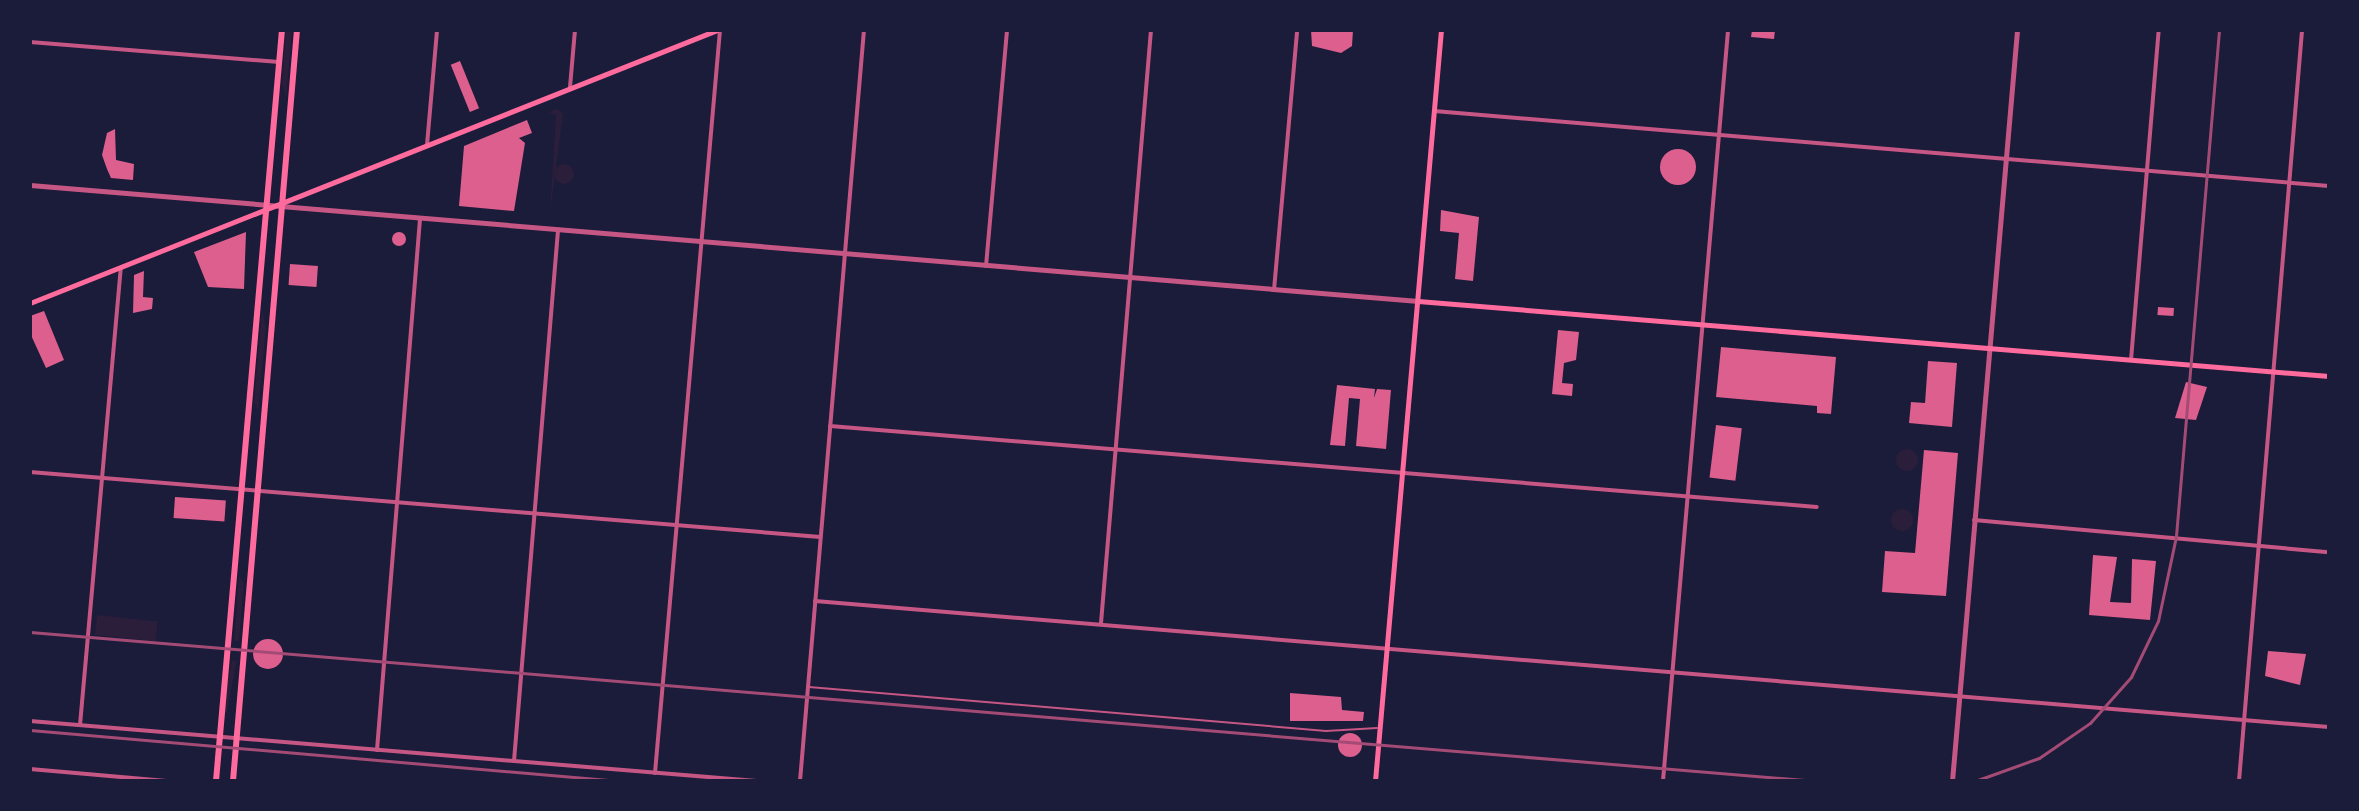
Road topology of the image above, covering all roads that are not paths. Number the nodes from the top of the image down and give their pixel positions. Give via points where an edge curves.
1 (282, 30) edge
2 (297, 30) edge
3 (437, 30) edge
4 (575, 30) edge
5 (719, 30) edge
6 (864, 30) edge
7 (1007, 30) edge
8 (1151, 30) edge
9 (1297, 30) edge
10 (1441, 30) edge
11 (1728, 30) edge
12 (2017, 30) edge
13 (2159, 30) edge
14 (2302, 30) edge
15 (30, 42) edge
16 (279, 62) junction
17 (570, 88) junction
18 (1434, 111) junction
19 (1718, 135) junction
20 (427, 145) junction
21 (2006, 159) junction
22 (2147, 171) junction
23 (2290, 183) junction
24 (30, 185) edge
25 (2329, 186) edge
26 (282, 205) junction
27 (267, 207) junction
28 (420, 219) junction
29 (558, 230) junction
30 (702, 242) junction
31 (844, 254) junction
32 (986, 266) junction
33 (121, 268) junction
34 (1132, 278) junction
35 (1274, 290) junction
36 (1418, 301) junction
37 (30, 303) edge
38 (1703, 325) junction
39 (1989, 348) junction
40 (2131, 360) junction
41 (2274, 372) junction
42 (2329, 376) edge
43 (830, 426) junction
44 (1116, 449) junction
45 (30, 472) edge
46 (1402, 472) junction
47 (102, 478) junction
48 (241, 490) junction
49 (258, 491) junction
50 (1687, 496) junction
51 (397, 502) junction
52 (1817, 507) dead end
53 (535, 514) junction
54 (1974, 520) junction
55 (677, 525) junction
56 (820, 537) junction
57 (2259, 545) junction
58 (2329, 552) edge
59 (815, 601) junction
60 (1101, 623) junction
61 (1387, 646) junction
62 (1673, 671) junction
63 (808, 687) junction
64 (1959, 697) junction
65 (2244, 720) junction
66 (30, 721) edge
67 (80, 725) junction
68 (2329, 727) edge
69 (1380, 729) junction
70 (220, 736) junction
71 (237, 738) junction
72 (377, 750) junction
73 (514, 761) junction
74 (30, 769) edge
75 (655, 773) junction
76 (166, 781) edge
77 (216, 781) edge
78 (233, 781) edge
79 (757, 781) edge
80 (800, 781) edge
81 (1375, 781) edge
82 (1663, 781) edge
83 (1952, 781) edge
84 (2239, 781) edge

1 - 16 main road
2 - 26 main road
3 - 20 street
4 - 17 street
5 - 17 main road
5 - 30 street
6 - 31 street
7 - 32 street
8 - 34 street
9 - 35 street
10 - 18 main road
11 - 19 street
12 - 21 street
13 - 22 street
14 - 23 street
15 - 16 street
16 - 27 main road
17 - 20 main road
18 - 19 street
18 - 36 main road
19 - 21 street
19 - 38 street
20 - 26 main road
21 - 22 street
21 - 39 street
22 - 23 street
22 - 40 street
23 - 25 street
23 - 41 street
24 - 27 street
26 - 27 main road
26 - 28 street
26 - 49 main road
27 - 33 main road
27 - 48 main road
28 - 29 street
28 - 51 street
29 - 30 street
29 - 53 street
30 - 31 street
30 - 55 street
31 - 32 street
31 - 43 street
32 - 34 street
33 - 37 main road
33 - 47 street
34 - 35 street
34 - 44 street
35 - 36 street
36 - 38 main road
36 - 46 main road
38 - 39 main road
38 - 50 street
39 - 40 main road
39 - 54 street
40 - 41 main road
41 - 42 main road
41 - 57 street
43 - 44 street
43 - 56 street
44 - 46 street
44 - 60 street
45 - 47 street
46 - 50 street
46 - 61 main road
47 - 48 street
47 - 67 street
48 - 49 street
48 - 70 main road
49 - 51 street
49 - 71 main road
50 - 52 street
50 - 62 street
51 - 53 street
51 - 72 street
53 - 55 street
53 - 73 street
54 - 57 street
54 - 64 street
55 - 56 street
55 - 75 street
56 - 59 street
57 - 58 street
57 - 65 street
59 - 60 street
59 - 63 street
60 - 61 street
61 - 62 street
61 - 69 main road
62 - 64 street
62 - 82 street
63 - 69 lane via 1326,731
63 - 80 street
64 - 65 street
64 - 83 street
65 - 68 street
65 - 84 street
66 - 67 street
67 - 70 street
69 - 81 main road
70 - 71 street
70 - 77 main road
71 - 72 street
71 - 78 main road
72 - 73 street
73 - 75 street
74 - 76 street
75 - 79 street

